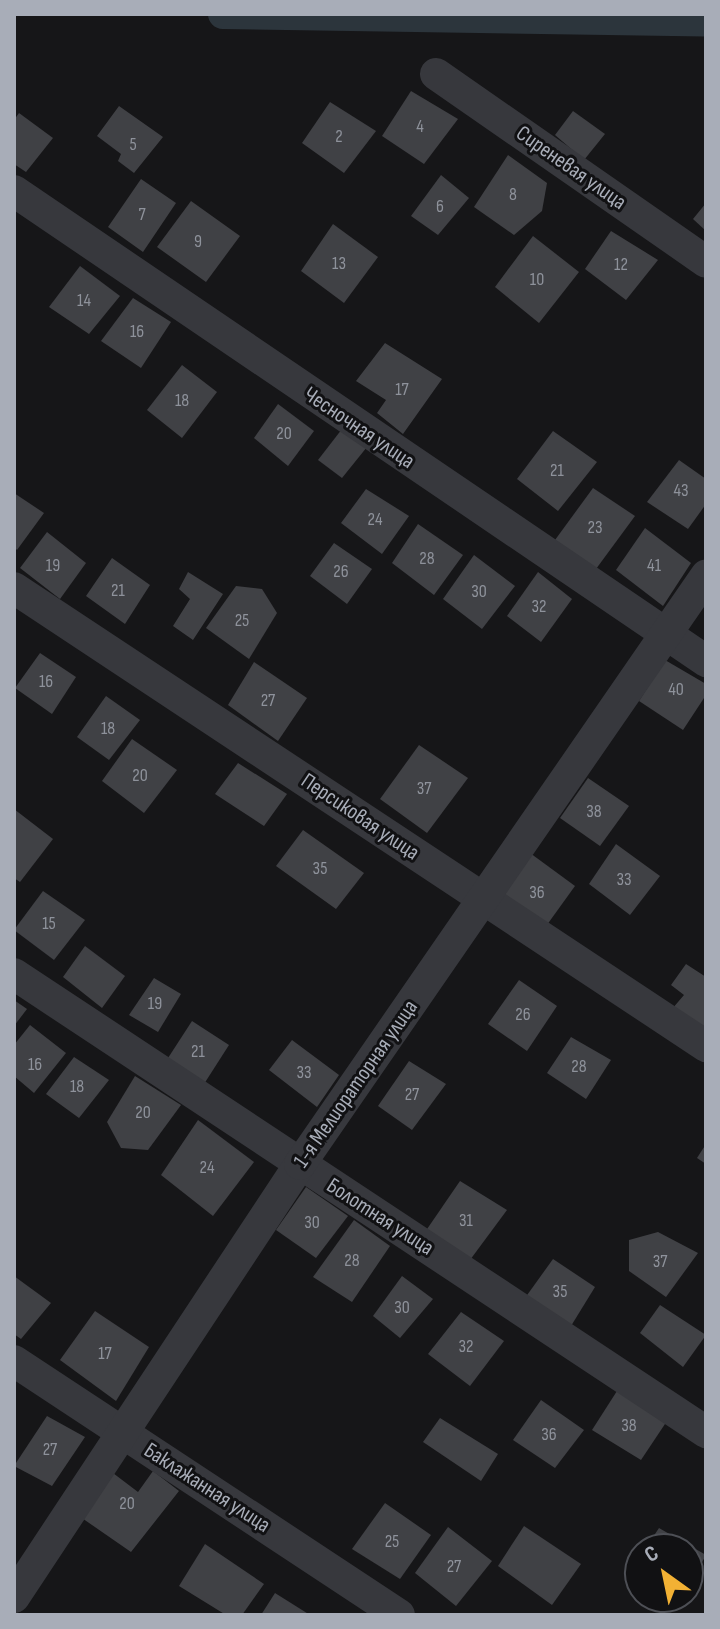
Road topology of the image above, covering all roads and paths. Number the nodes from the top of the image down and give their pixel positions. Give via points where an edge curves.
1 (436, 74) dead end
2 (14, 191) edge
3 (706, 262) edge
4 (706, 576) edge
5 (14, 588) edge
6 (666, 638) junction
7 (706, 661) edge
8 (485, 901) junction
9 (14, 974) edge
10 (706, 1046) edge
11 (300, 1164) junction
12 (14, 1361) edge
13 (121, 1431) junction
14 (706, 1432) edge
15 (14, 1597) edge
16 (399, 1615) edge

1 - 3 street, Сиреневая улица
2 - 6 street, Чесночная улица
4 - 6 street, 1-я Мелиораторная улица
5 - 8 street, Персиковая улица
6 - 7 street, Чесночная улица
6 - 8 street, 1-я Мелиораторная улица
8 - 10 street, Персиковая улица
8 - 11 street, 1-я Мелиораторная улица
9 - 11 street, Болотная улица
11 - 13 street, 1-я Мелиораторная улица
11 - 14 street, Болотная улица
12 - 13 street, Баклажанная улица
13 - 15 street, 1-я Мелиораторная улица
13 - 16 street, Баклажанная улица

